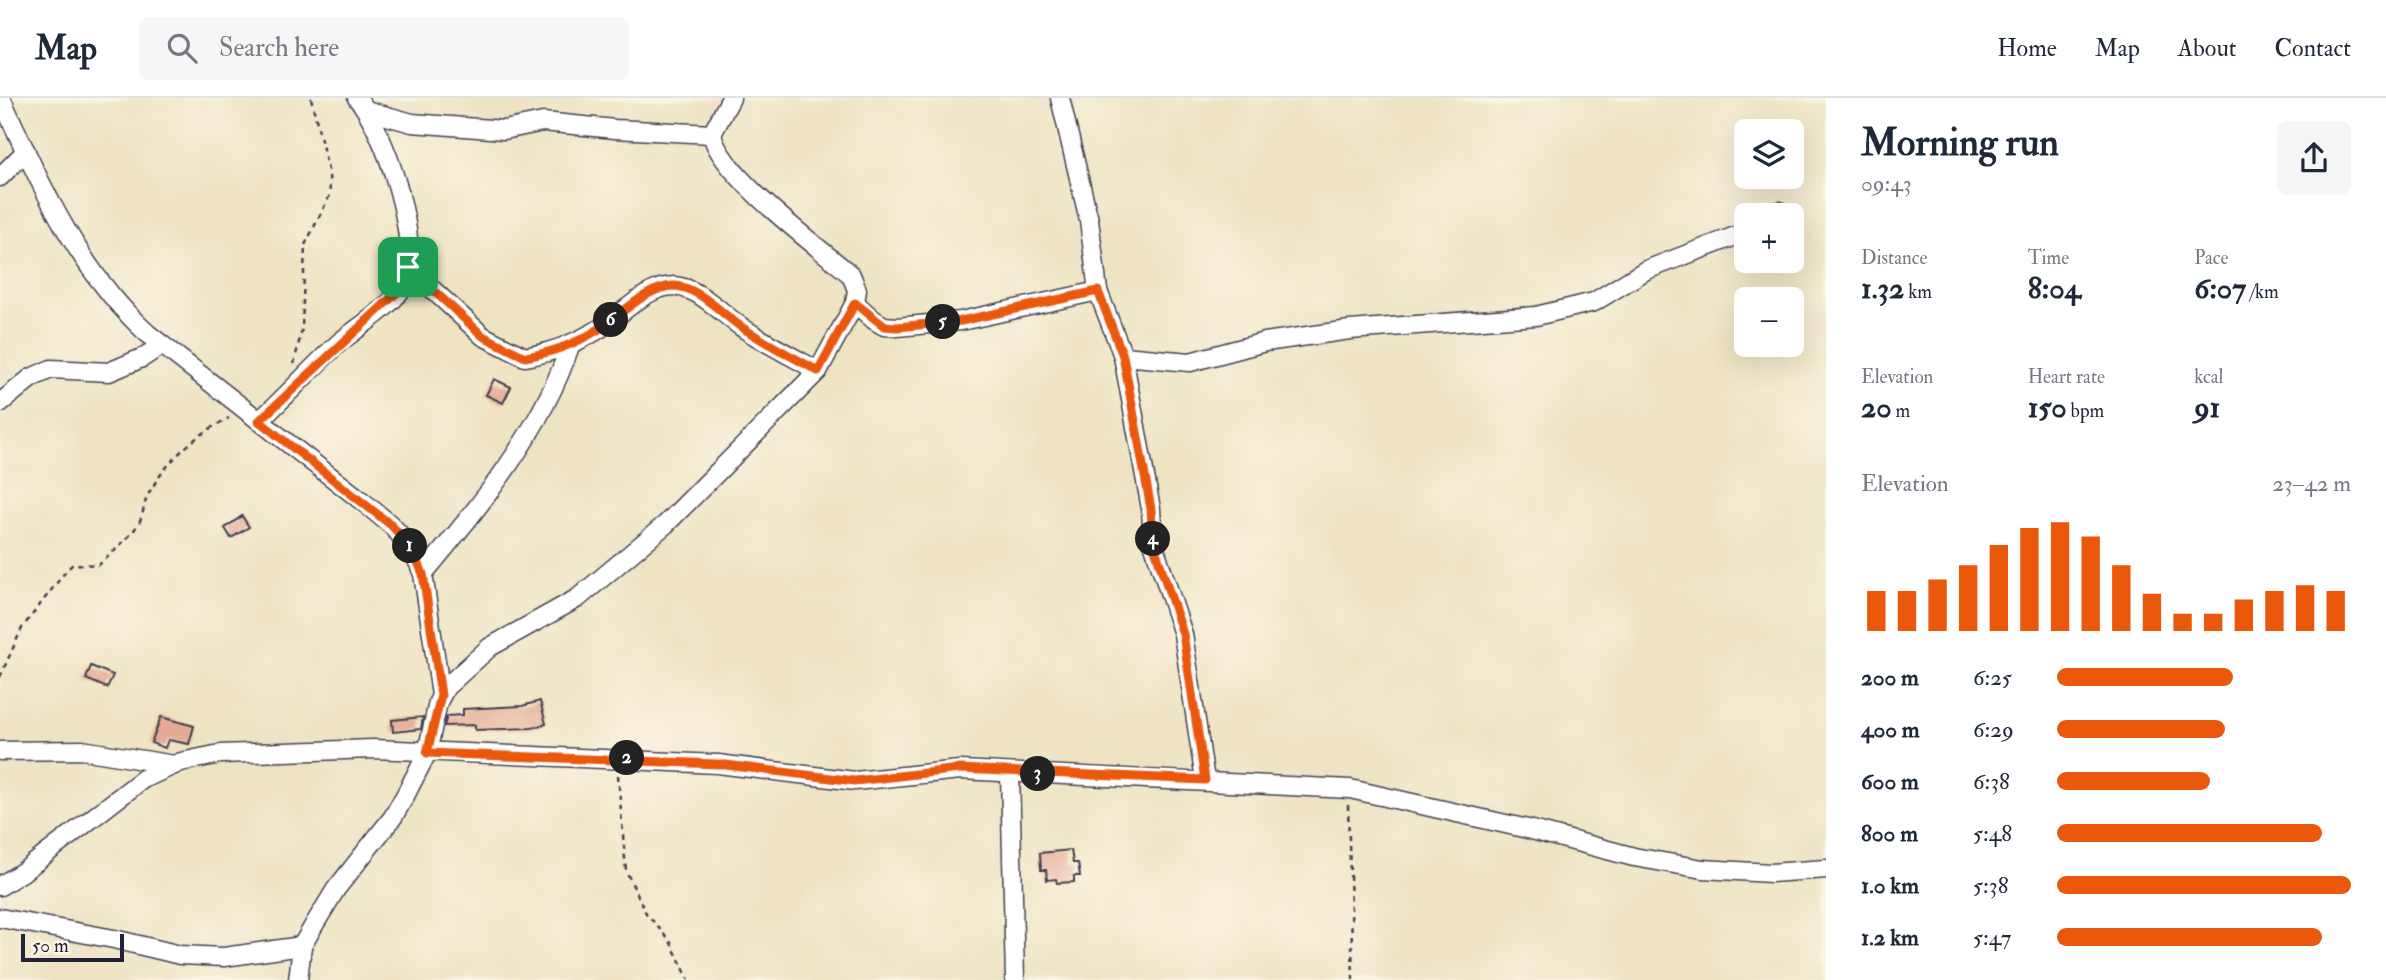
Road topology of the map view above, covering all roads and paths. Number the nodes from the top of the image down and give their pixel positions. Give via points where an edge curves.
1 (1, 98) edge
2 (311, 98) edge
3 (731, 98) edge
4 (1060, 98) edge
5 (363, 104) edge
6 (712, 134) junction
7 (26, 151) junction
8 (0, 177) edge
9 (1734, 237) edge
10 (408, 267) junction
11 (1098, 291) junction
12 (855, 303) junction
13 (162, 345) junction
14 (570, 346) junction
15 (1123, 356) junction
16 (818, 371) junction
17 (292, 392) junction
18 (0, 403) edge
19 (243, 408) junction
20 (259, 421) junction
21 (423, 574) junction
22 (0, 677) edge
23 (441, 695) junction
24 (0, 751) edge
25 (427, 753) junction
26 (617, 758) junction
27 (174, 765) junction
28 (1010, 773) junction
29 (1205, 780) junction
30 (1350, 789) junction
31 (1826, 869) edge
32 (0, 886) edge
33 (0, 918) edge
34 (302, 946) junction
35 (298, 980) edge
36 (689, 980) edge
37 (1015, 980) edge
38 (1353, 980) edge

1 - 7 street
2 - 17 path via 330,195 305,245 302,329
3 - 6 street
4 - 11 street via 1089,220
5 - 6 street via 412,123 504,130 543,122
5 - 10 street via 401,196 411,253
6 - 12 street via 716,149 749,187 851,275 857,290
7 - 8 street
7 - 13 street via 88,266 117,305
9 - 15 street via 1646,270 1594,302 1536,316 1350,330 1238,348 1190,362
10 - 14 street via 483,336 512,352 525,357
10 - 17 street via 404,286
11 - 12 street via 961,321 897,327 884,326
11 - 15 street
12 - 16 street
13 - 18 street via 109,372 51,369
13 - 19 street
14 - 16 street via 659,289 676,286
14 - 21 street via 546,406 477,511
15 - 29 street via 1153,543 1183,634
16 - 23 street via 666,524 578,598 490,647
17 - 20 street
19 - 20 street
19 - 22 path via 198,436 168,465 147,498 144,515 104,561 73,564 66,571 22,628
20 - 21 street via 391,525 412,548
21 - 23 street
23 - 25 street
24 - 27 street via 82,750
25 - 26 street
25 - 27 street via 374,749 220,754
25 - 34 street via 393,817 336,889
26 - 28 street via 718,764 855,781 960,769
26 - 36 path via 626,870 646,913 670,941
27 - 32 street via 143,779
28 - 29 street
28 - 37 street
29 - 30 street
30 - 31 street via 1691,867 1771,873
30 - 38 path via 1347,831
33 - 34 street via 180,955 224,957
34 - 35 street

